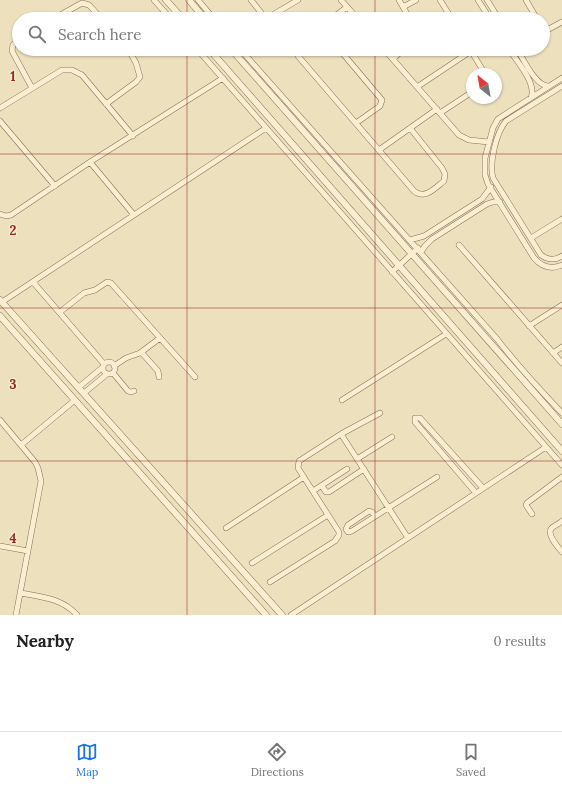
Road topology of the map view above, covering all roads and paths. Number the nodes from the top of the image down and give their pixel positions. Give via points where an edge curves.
1 (154, 0) edge
2 (166, 0) edge
3 (189, 0) edge
4 (198, 0) edge
5 (251, 0) edge
6 (298, 0) edge
7 (341, 0) edge
8 (399, 0) edge
9 (416, 0) edge
10 (440, 0) edge
11 (478, 0) edge
12 (487, 0) edge
13 (526, 0) edge
14 (348, 8) junction
15 (403, 8) junction
16 (66, 12) edge
17 (96, 12) edge
18 (165, 12) edge
19 (177, 12) edge
20 (199, 12) edge
21 (208, 12) edge
22 (261, 12) edge
23 (278, 12) edge
24 (342, 12) edge
25 (352, 12) edge
26 (406, 12) edge
27 (448, 12) edge
28 (486, 12) edge
29 (495, 12) edge
30 (533, 12) edge
31 (562, 22) edge
32 (550, 28) edge
33 (15, 56) edge
34 (132, 56) edge
35 (203, 56) edge
36 (215, 56) edge
37 (237, 56) edge
38 (246, 56) edge
39 (298, 56) edge
40 (345, 56) edge
41 (390, 56) edge
42 (396, 56) edge
43 (462, 56) edge
44 (474, 56) edge
45 (514, 56) edge
46 (522, 56) edge
47 (393, 59) junction
48 (482, 68) edge
49 (223, 78) junction
50 (562, 78) edge
51 (549, 86) junction
52 (562, 86) edge
53 (417, 87) junction
54 (32, 88) junction
55 (466, 95) edge
56 (531, 98) junction
57 (106, 104) junction
58 (0, 108) edge
59 (438, 111) junction
60 (0, 122) edge
61 (356, 123) junction
62 (266, 128) junction
63 (410, 128) junction
64 (133, 136) junction
65 (489, 142) junction
66 (379, 150) junction
67 (90, 162) junction
68 (56, 186) junction
69 (497, 186) junction
70 (490, 188) junction
71 (504, 198) junction
72 (499, 202) junction
73 (0, 214) edge
74 (134, 215) junction
75 (562, 219) edge
76 (531, 238) junction
77 (410, 240) junction
78 (404, 245) junction
79 (459, 245) dead end
80 (419, 250) junction
81 (412, 253) junction
82 (562, 256) edge
83 (562, 265) edge
84 (399, 266) junction
85 (392, 272) junction
86 (33, 282) junction
87 (1, 301) edge
88 (562, 305) edge
89 (60, 312) junction
90 (0, 316) edge
91 (529, 326) junction
92 (446, 334) junction
93 (160, 338) junction
94 (562, 347) edge
95 (141, 352) junction
96 (554, 353) junction
97 (562, 363) edge
98 (103, 365) junction
99 (114, 366) junction
100 (110, 373) junction
101 (159, 377) dead end
102 (195, 377) dead end
103 (79, 387) junction
104 (134, 391) dead end
105 (84, 393) junction
106 (75, 400) junction
107 (342, 400) dead end
108 (380, 413) dead end
109 (562, 413) edge
110 (0, 420) edge
111 (562, 424) edge
112 (341, 434) junction
113 (392, 437) dead end
114 (21, 445) junction
115 (546, 447) junction
116 (562, 451) edge
117 (456, 458) junction
118 (357, 459) junction
119 (450, 463) junction
120 (562, 465) edge
121 (364, 469) junction
122 (304, 477) junction
123 (437, 477) dead end
124 (562, 477) edge
125 (350, 478) junction
126 (322, 486) junction
127 (484, 488) junction
128 (313, 491) junction
129 (476, 493) junction
130 (388, 507) junction
131 (532, 514) dead end
132 (328, 515) junction
133 (375, 516) junction
134 (562, 521) edge
135 (226, 528) dead end
136 (408, 538) junction
137 (0, 546) edge
138 (28, 551) junction
139 (224, 551) junction
140 (562, 552) edge
141 (216, 558) junction
142 (231, 559) junction
143 (252, 563) dead end
144 (222, 566) junction
145 (270, 582) dead end
146 (21, 593) junction
147 (16, 615) edge
148 (77, 615) edge
149 (266, 615) edge
150 (282, 615) edge
151 (291, 615) edge

1 - 18 street
2 - 19 street
3 - 20 street
4 - 21 street
5 - 22 street
6 - 23 street
7 - 14 street
8 - 15 street
9 - 15 street
10 - 27 street
11 - 28 street
12 - 29 street
13 - 30 street
14 - 24 street
14 - 25 street
15 - 26 street
16 - 17 street via 82,3 89,5
31 - 32 street
33 - 54 street
34 - 57 street via 140,77
35 - 49 street
36 - 84 street
37 - 78 street
38 - 77 street
39 - 61 street
40 - 61 street via 382,100 380,106
41 - 47 street
42 - 47 street
43 - 53 street
44 - 48 street
45 - 56 street via 531,83
46 - 51 street via 539,83
47 - 53 street
49 - 62 street
49 - 64 street
50 - 51 street
51 - 56 street
52 - 69 street via 503,125 491,166
53 - 59 street
54 - 57 street via 62,70 72,70 82,75
54 - 58 street
55 - 59 street
56 - 65 street via 498,119
57 - 64 street
59 - 63 street
59 - 65 street via 462,138
60 - 68 street
61 - 66 street
62 - 74 street
62 - 85 street
63 - 66 street
63 - 66 street via 445,174 444,181 427,194 414,191
64 - 67 street
65 - 70 street via 484,168
67 - 68 street
67 - 74 street
68 - 73 street via 11,215
69 - 70 street
69 - 71 street
70 - 72 street
70 - 77 street via 482,199 424,236
71 - 72 street
71 - 76 street
72 - 80 street via 487,204
72 - 83 street via 538,263 549,267
74 - 86 street
75 - 76 street
76 - 82 street via 545,258 555,259
77 - 78 street
77 - 80 street
78 - 81 street
79 - 91 street
80 - 81 street
80 - 109 street
81 - 84 street
81 - 111 street
84 - 85 street
84 - 116 street
85 - 92 street
86 - 87 street
86 - 89 street
87 - 103 street
88 - 91 street
89 - 93 street via 84,293 110,282
89 - 98 street
90 - 106 street
91 - 96 street
92 - 107 street
92 - 115 street
93 - 95 street
93 - 102 street
94 - 96 street
95 - 99 street
95 - 101 street via 158,371
96 - 97 street
98 - 99 street via 110,362
98 - 100 street via 103,371
98 - 103 street
99 - 100 street via 115,369
100 - 104 street via 128,390
100 - 105 street
103 - 105 street
105 - 139 street
106 - 114 street
106 - 141 street
108 - 112 street
110 - 114 street
112 - 118 street
112 - 122 street via 299,461 298,468
113 - 118 street
114 - 138 street via 38,468 40,481
115 - 120 street
115 - 127 street
117 - 119 street
117 - 119 street via 420,418 415,418 415,422
117 - 127 street
118 - 121 street
119 - 129 street
121 - 125 street
121 - 130 street
122 - 128 street
122 - 135 street
123 - 130 street
124 - 131 street via 527,503
125 - 126 street via 329,492
125 - 126 street via 346,470
126 - 128 street
127 - 129 street
128 - 132 street
129 - 136 street
130 - 133 street
130 - 136 street
132 - 143 street
132 - 145 street via 339,532 337,538
133 - 133 street via 352,532 346,529 369,511
134 - 140 street via 550,532
136 - 151 street
137 - 138 street
138 - 146 street
139 - 141 street
139 - 142 street
141 - 144 street
142 - 144 street via 226,560
142 - 150 street
144 - 149 street
146 - 147 street
146 - 148 street via 61,602

